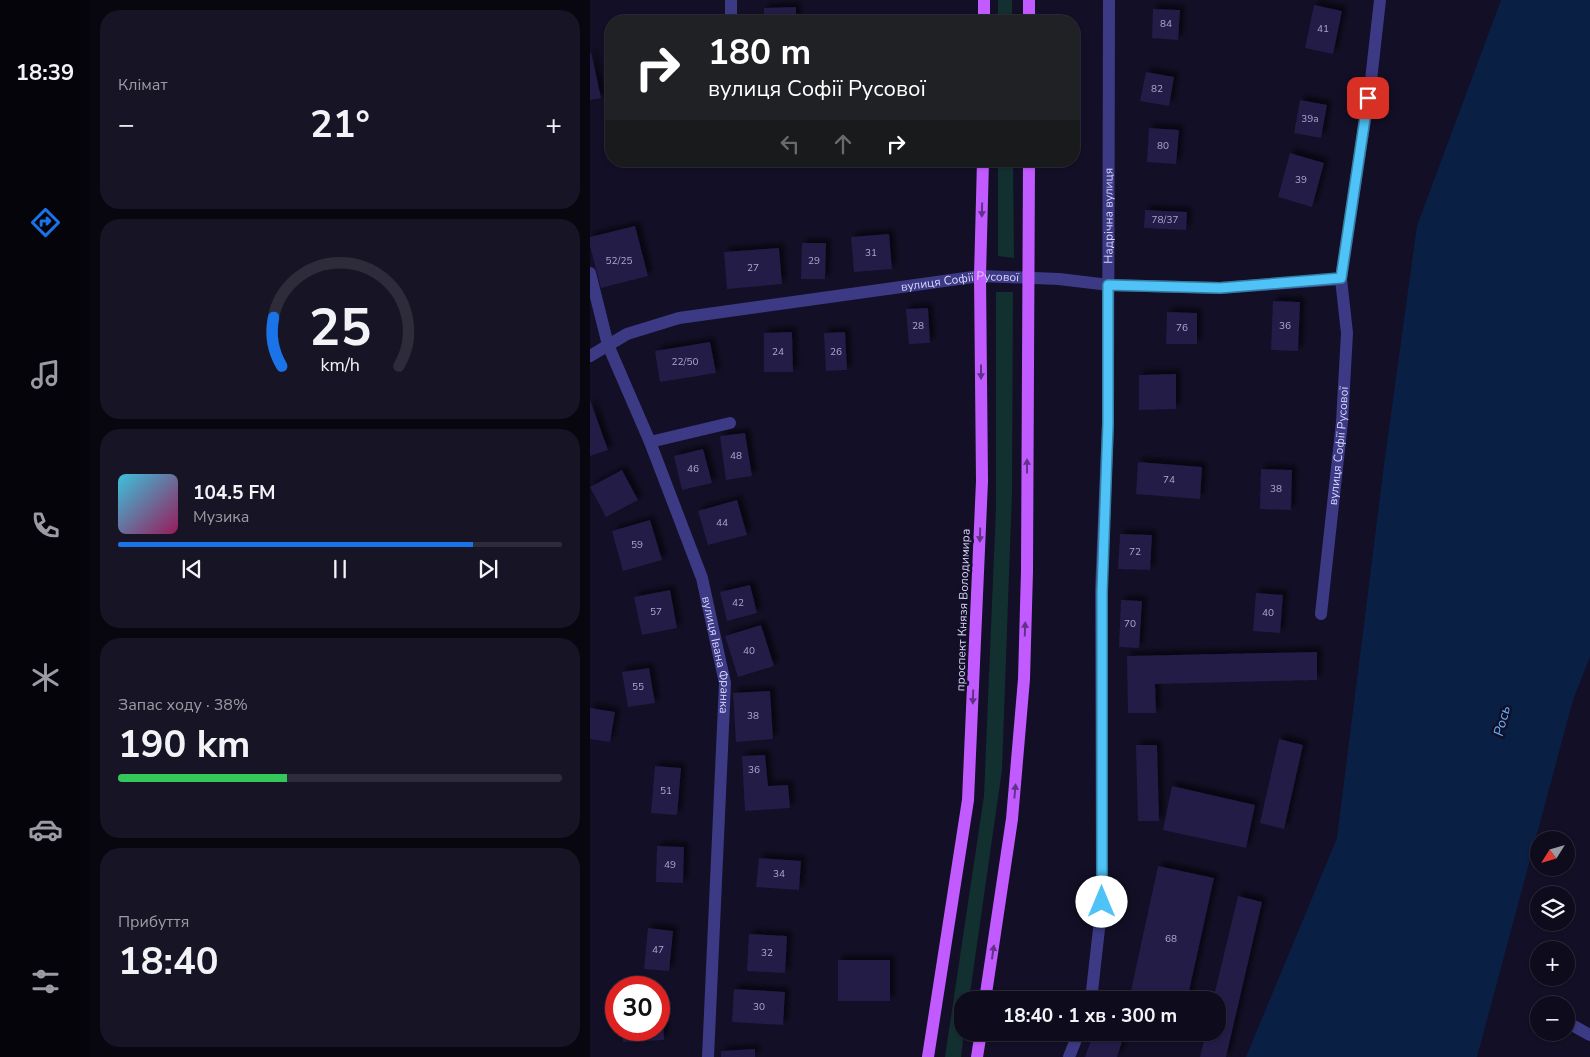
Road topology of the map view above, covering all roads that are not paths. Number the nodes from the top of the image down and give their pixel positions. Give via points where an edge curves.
1 (731, 0) edge
2 (984, 0) edge
3 (1029, 0) edge
4 (1109, 0) edge
5 (1380, 0) edge
6 (731, 15) edge
7 (984, 15) edge
8 (1030, 15) edge
9 (983, 167) edge
10 (1029, 167) edge
11 (590, 272) edge
12 (980, 276) junction
13 (1027, 277) junction
14 (1341, 278) junction
15 (1108, 285) junction
16 (608, 345) junction
17 (590, 356) edge
18 (730, 423) dead end
19 (650, 442) junction
20 (1321, 614) dead end
21 (986, 991) edge
22 (1092, 991) edge
23 (1575, 1027) edge
24 (1590, 1035) edge
25 (980, 1041) edge
26 (1075, 1041) edge
27 (708, 1057) edge
28 (928, 1057) edge
29 (977, 1057) edge
30 (1069, 1057) edge

1 - 6 street
2 - 7 main road
3 - 8 main road
4 - 15 street, Надрічна вулиця
5 - 14 street, вулиця Софії Русової
9 -> 12 main road, проспект Князя Володимира
10 - 13 main road
11 - 16 street, вулиця Івана Франка
12 - 13 street, вулиця Софії Русової
12 - 16 street, вулиця Софії Русової via 679,318 628,334
12 -> 28 main road, проспект Князя Володимира via 982,481 968,800
13 - 15 street, вулиця Софії Русової
21 -> 13 main road via 1012,819 1024,679
14 - 15 street, вулиця Софії Русової via 1220,288
14 - 20 street, вулиця Софії Русової via 1346,332 1342,422
15 - 22 street, Надрічна вулиця via 1108,424 1102,592 1102,902
16 - 17 street, вулиця Софії Русової
16 - 19 street, вулиця Івана Франка
18 - 19 street
19 - 27 street, вулиця Івана Франка via 702,578 725,683
23 - 24 street
25 - 29 main road
26 - 30 street

